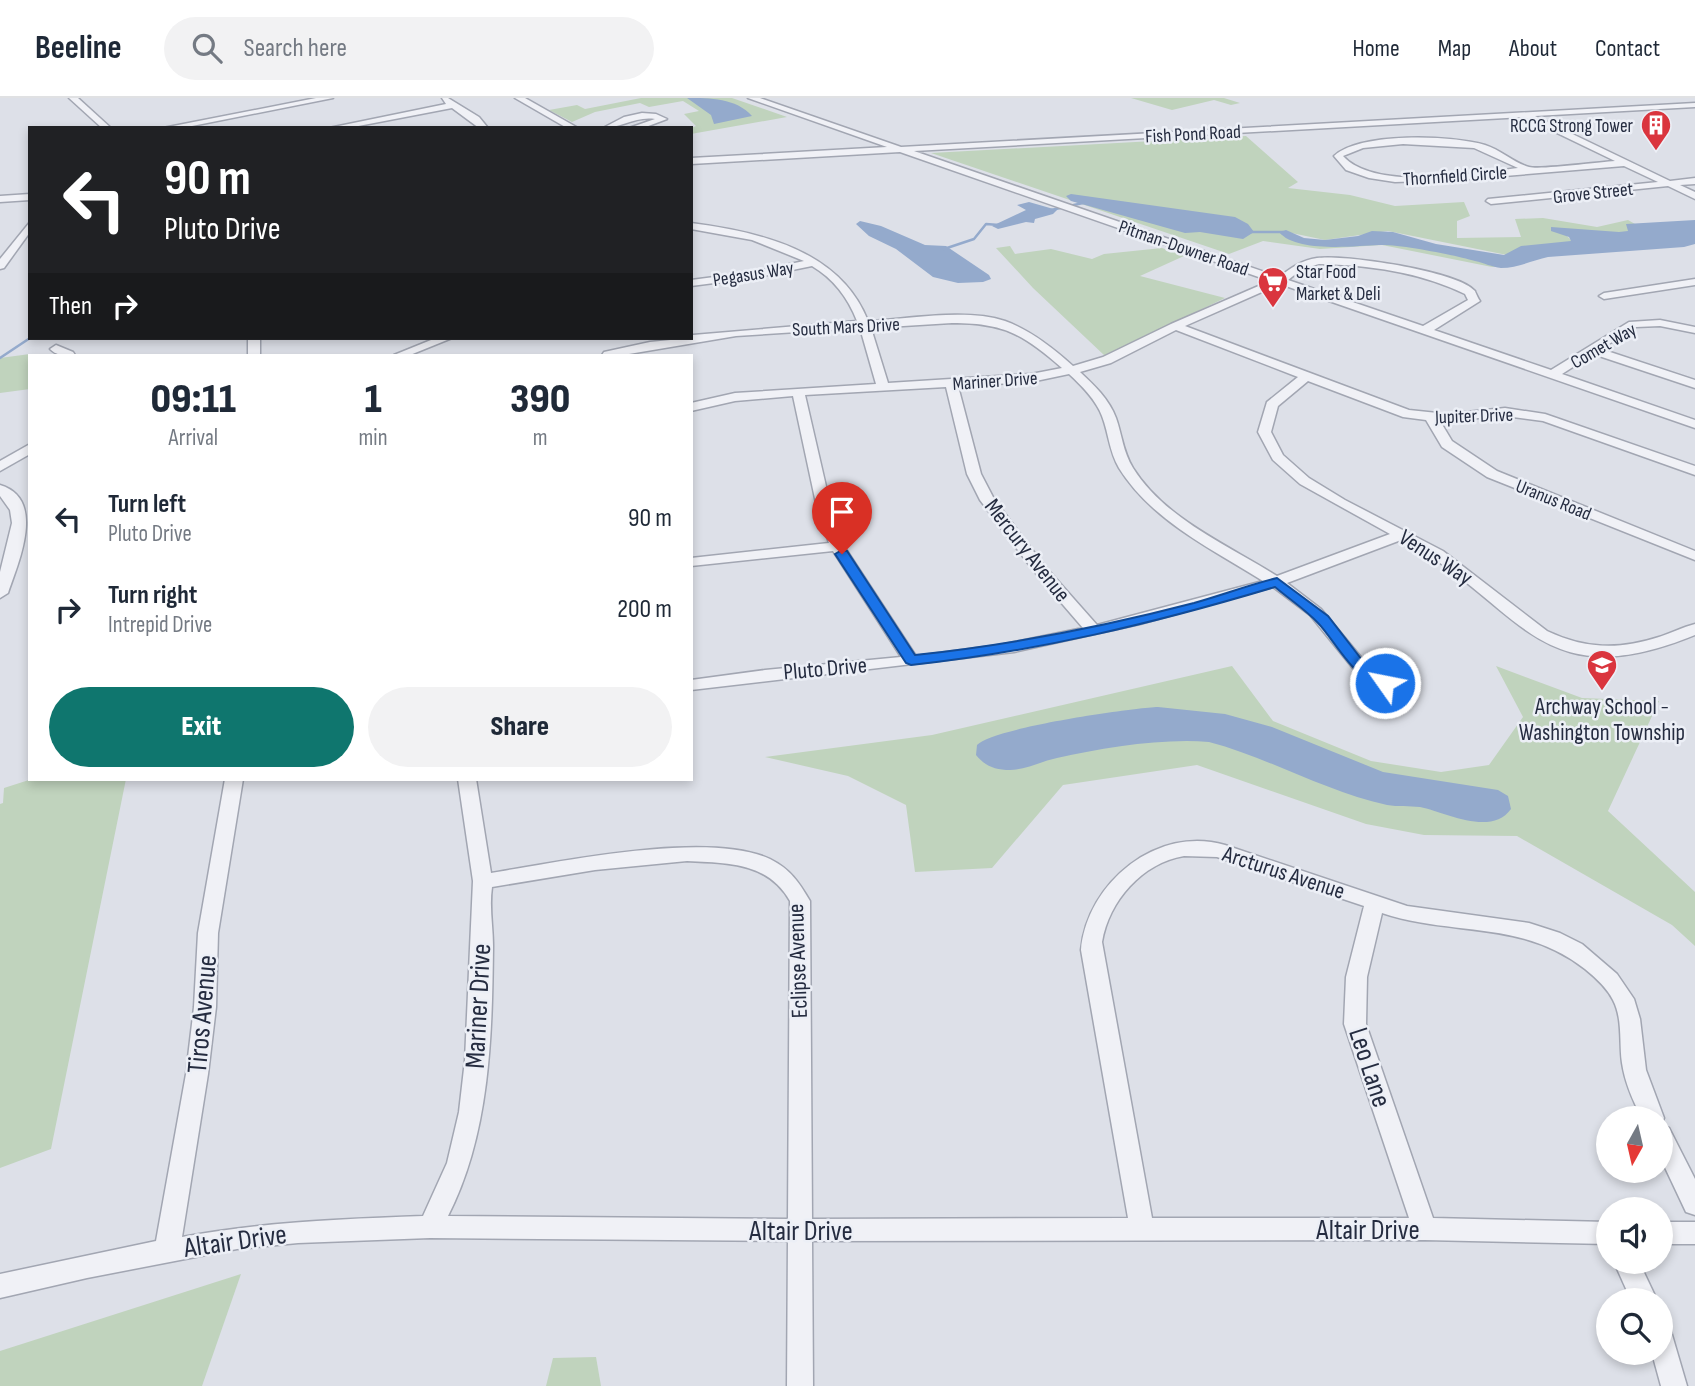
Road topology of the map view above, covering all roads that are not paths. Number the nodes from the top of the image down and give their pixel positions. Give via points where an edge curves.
1 (73, 98) edge
2 (329, 98) edge
3 (443, 98) edge
4 (533, 98) edge
5 (752, 98) edge
6 (1646, 98) edge
7 (521, 99) edge
8 (453, 105) junction
9 (1695, 105) edge
10 (1664, 107) junction
11 (1524, 115) junction
12 (105, 126) edge
13 (178, 126) edge
14 (343, 126) edge
15 (482, 126) edge
16 (570, 126) edge
17 (612, 126) edge
18 (640, 126) edge
19 (870, 140) junction
20 (931, 147) junction
21 (896, 149) junction
22 (858, 151) junction
23 (925, 159) junction
24 (693, 161) edge
25 (1625, 163) junction
26 (1528, 170) junction
27 (1695, 181) edge
28 (1671, 185) junction
29 (1695, 196) edge
30 (28, 197) edge
31 (0, 199) edge
32 (1491, 201) dead end
33 (693, 226) edge
34 (21, 232) edge
35 (814, 262) junction
36 (0, 265) edge
37 (1281, 280) junction
38 (1695, 282) edge
39 (693, 283) edge
40 (1604, 296) dead end
41 (863, 325) junction
42 (1175, 326) junction
43 (1425, 330) junction
44 (1695, 330) edge
45 (693, 338) edge
46 (441, 340) edge
47 (679, 340) edge
48 (56, 349) dead end
49 (1591, 350) junction
50 (67, 354) edge
51 (403, 354) edge
52 (613, 354) edge
53 (1072, 370) junction
54 (1553, 374) junction
55 (1305, 377) junction
56 (951, 383) junction
57 (1695, 384) edge
58 (883, 387) junction
59 (798, 392) junction
60 (693, 407) edge
61 (1432, 418) junction
62 (1695, 424) edge
63 (28, 449) edge
64 (0, 467) edge
65 (1695, 471) edge
66 (0, 489) edge
67 (1403, 534) junction
68 (837, 546) junction
69 (1695, 556) edge
70 (693, 562) edge
71 (1277, 582) junction
72 (0, 593) edge
73 (1695, 629) edge
74 (1093, 630) junction
75 (911, 660) junction
76 (1385, 683) dead end
77 (693, 685) edge
78 (234, 781) edge
79 (467, 781) edge
80 (483, 881) junction
81 (1375, 902) junction
82 (1649, 1106) edge
83 (1673, 1159) edge
84 (1695, 1204) edge
85 (430, 1227) junction
86 (1425, 1229) junction
87 (802, 1230) junction
88 (1142, 1230) junction
89 (1596, 1233) edge
90 (1673, 1233) edge
91 (1695, 1233) edge
92 (167, 1250) junction
93 (0, 1286) edge
94 (1668, 1365) edge
95 (800, 1386) edge
96 (1674, 1386) edge

1 - 12 street
2 - 13 street
3 - 8 street
4 - 7 street
5 - 19 street, Pitman-Downer Road
6 - 10 street
7 - 16 street
8 - 14 street
8 - 15 street
9 - 10 street, Fish Pond Road
10 - 11 street, Fish Pond Road
11 - 20 street, Fish Pond Road
11 - 25 street
17 - 18 street via 652,114 663,119
19 - 21 street, Pitman-Downer Road
19 - 22 street via 874,147
20 - 21 street, Fish Pond Road
20 - 23 street via 921,152
21 - 22 street, Fish Pond Road
21 - 23 street, Pitman-Downer Road
22 - 24 street, Fish Pond Road
23 - 37 street, Pitman-Downer Road
25 - 26 street, Thornfield Circle
25 - 28 street
26 - 26 street, Thornfield Circle via 1399,180 1355,171 1338,156 1357,146 1447,141 1487,148
27 - 28 street, Grove Street
28 - 29 street
28 - 32 street, Grove Street
30 - 31 street
33 - 35 street via 756,239
34 - 36 street
35 - 39 street, Pegasus Way
35 - 41 street via 843,285
37 - 42 street, Mariner Drive
37 - 43 street, Pitman-Downer Road
37 - 43 street, Mariner Drive via 1304,265 1337,260 1441,278 1470,292 1471,304
38 - 40 street
41 - 45 street, South Mars Drive
41 - 53 street, South Mars Drive via 1001,323
41 - 58 street
42 - 53 street, Mariner Drive via 1107,360
42 - 55 street, Jupiter Drive
43 - 54 street, Pitman-Downer Road
44 - 49 street, Comet Way via 1660,323 1633,324
46 - 51 street
47 - 52 street, South Mars Drive
48 - 50 street
49 - 54 street, Comet Way
49 - 57 street
53 - 56 street, Mariner Drive via 1031,378
53 - 71 street, South Mars Drive via 1108,413 1119,455 1149,496 1202,539
54 - 62 street, Pitman-Downer Road
55 - 61 street, Jupiter Drive via 1407,414
55 - 67 street, Venus Way via 1283,390 1266,412 1263,423 1278,461 1316,490
56 - 58 street, Mariner Drive
56 - 74 street, Mercury Avenue via 974,474 987,500
58 - 59 street, Mariner Drive
59 - 60 street, Mariner Drive via 735,397
59 - 68 street
61 - 65 street, Jupiter Drive via 1495,412 1545,418
61 - 69 street, Uranus Road via 1447,444 1492,474
63 - 64 street
66 - 72 street via 16,501 20,515
67 - 71 street, Pluto Drive
67 - 73 street, Venus Way via 1448,561 1536,632 1566,646 1599,652 1628,650
68 - 70 street
68 - 75 street
71 - 74 street, Pluto Drive via 1199,606
71 - 76 street, South Mars Drive via 1323,619 1360,668
74 - 75 street, Pluto Drive via 987,652
75 - 77 street, Pluto Drive
78 - 92 street, Tiros Avenue via 209,923 199,1062
79 - 80 street, Mariner Drive
80 - 85 street, Mariner Drive via 479,896 483,951 471,1115 458,1166
80 - 87 street, Eclipse Avenue via 710,853 743,857 785,877 800,901
81 - 82 street, Arcturus Avenue via 1430,918 1527,928 1578,952 1618,989 1626,1005 1633,1064
81 - 86 street, Leo Lane via 1355,978 1355,1024
81 - 88 street, Arcturus Avenue via 1236,855 1199,848 1160,853 1121,883 1094,924 1091,950
83 - 84 street
85 - 87 street, Altair Drive
85 - 92 street, Altair Drive via 274,1234
86 - 88 street, Altair Drive
86 - 89 street, Altair Drive
87 - 88 street, Altair Drive
87 - 95 street, Eclipse Avenue
90 - 91 street
92 - 93 street, Altair Drive
94 - 96 street

